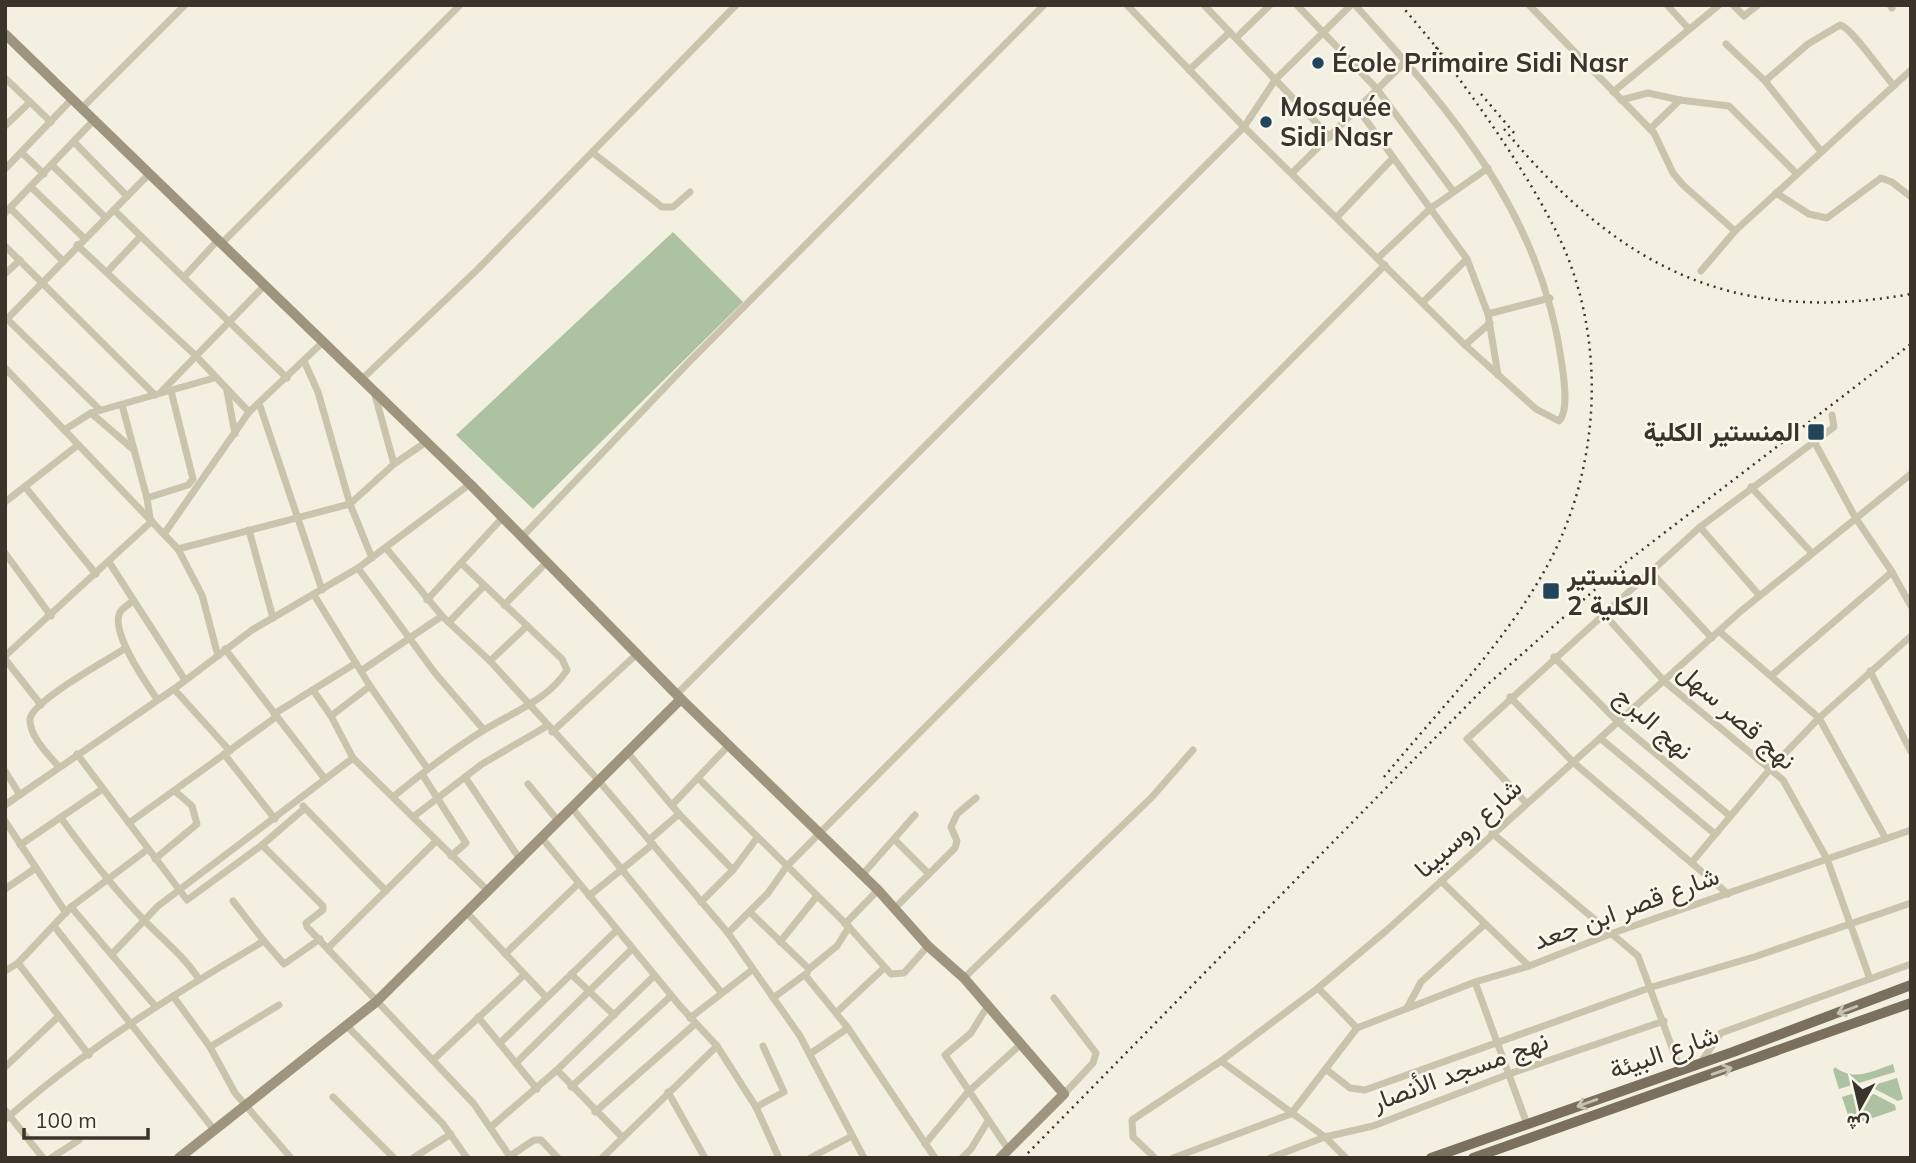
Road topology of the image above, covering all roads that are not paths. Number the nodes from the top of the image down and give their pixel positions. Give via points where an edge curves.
1 (185, 5) edge
2 (460, 5) edge
3 (736, 5) edge
4 (1044, 5) edge
5 (1204, 5) edge
6 (1270, 5) edge
7 (1297, 5) edge
8 (1353, 5) edge
9 (1667, 5) edge
10 (1719, 5) edge
11 (1733, 5) edge
12 (1758, 5) edge
13 (1131, 7) edge
14 (1534, 7) edge
15 (1689, 30) junction
16 (1230, 32) junction
17 (5, 34) edge
18 (1322, 34) junction
19 (1236, 38) junction
20 (1726, 44) dead end
21 (1406, 61) junction
22 (1189, 70) junction
23 (1911, 70) edge
24 (1275, 80) junction
25 (6, 81) edge
26 (1765, 81) junction
27 (1894, 86) junction
28 (1377, 89) junction
29 (1613, 92) junction
30 (72, 99) junction
31 (1621, 100) junction
32 (1680, 100) junction
33 (30, 102) junction
34 (82, 108) junction
35 (1357, 109) junction
36 (95, 119) junction
37 (51, 122) junction
38 (5, 126) edge
39 (1244, 127) junction
40 (1650, 129) junction
41 (1330, 137) junction
42 (74, 142) junction
43 (1820, 150) junction
44 (592, 152) junction
45 (22, 153) junction
46 (1393, 158) junction
47 (52, 165) junction
48 (1488, 168) junction
49 (5, 169) edge
50 (150, 173) junction
51 (1292, 173) junction
52 (1796, 173) junction
53 (44, 174) junction
54 (32, 187) junction
55 (1453, 191) junction
56 (690, 192) dead end
57 (1776, 193) junction
58 (127, 196) junction
59 (1911, 197) edge
60 (1431, 208) junction
61 (114, 209) junction
62 (8, 211) edge
63 (105, 217) junction
64 (1336, 217) junction
65 (1735, 230) junction
66 (142, 236) junction
67 (84, 238) junction
68 (220, 242) junction
69 (77, 245) junction
70 (5, 246) edge
71 (1467, 259) junction
72 (20, 260) junction
73 (62, 260) junction
74 (1382, 261) junction
75 (1701, 271) dead end
76 (107, 272) junction
77 (5, 274) edge
78 (184, 277) junction
79 (42, 281) junction
80 (265, 285) junction
81 (1550, 298) junction
82 (1423, 302) junction
83 (1488, 314) junction
84 (6, 320) edge
85 (230, 320) junction
86 (1490, 323) junction
87 (323, 342) junction
88 (1465, 345) junction
89 (195, 355) junction
90 (304, 361) junction
91 (5, 368) edge
92 (1498, 376) junction
93 (214, 378) junction
94 (287, 378) junction
95 (360, 381) junction
96 (226, 389) junction
97 (171, 391) junction
98 (159, 393) junction
99 (375, 395) junction
100 (259, 403) junction
101 (122, 405) junction
102 (100, 410) junction
103 (249, 412) junction
104 (91, 413) junction
105 (1832, 415) dead end
106 (64, 430) junction
107 (236, 435) junction
108 (426, 442) junction
109 (1815, 443) junction
110 (78, 445) junction
111 (134, 451) junction
112 (394, 464) junction
113 (1911, 474) edge
114 (195, 484) junction
115 (470, 484) junction
116 (1751, 487) junction
117 (26, 488) junction
118 (147, 498) junction
119 (5, 502) edge
120 (350, 504) junction
121 (296, 517) junction
122 (503, 517) junction
123 (1855, 517) junction
124 (151, 519) junction
125 (1700, 527) junction
126 (249, 530) junction
127 (164, 534) junction
128 (522, 537) junction
129 (386, 548) junction
130 (178, 549) junction
131 (1811, 552) junction
132 (5, 553) edge
133 (372, 558) junction
134 (109, 562) junction
135 (461, 562) junction
136 (547, 562) junction
137 (358, 568) junction
138 (1650, 571) junction
139 (1892, 572) junction
140 (96, 574) junction
141 (484, 586) junction
142 (323, 590) junction
143 (314, 595) junction
144 (1759, 595) junction
145 (427, 600) junction
146 (133, 601) junction
147 (505, 605) junction
148 (1911, 606) edge
149 (1603, 614) junction
150 (51, 615) junction
151 (442, 616) junction
152 (273, 618) junction
153 (449, 622) junction
154 (527, 626) junction
155 (1720, 632) junction
156 (1911, 636) edge
157 (1712, 638) junction
158 (411, 639) junction
159 (126, 648) junction
160 (225, 649) junction
161 (638, 653) junction
162 (218, 656) junction
163 (1554, 657) junction
164 (5, 658) edge
165 (490, 661) junction
166 (356, 663) junction
167 (361, 671) junction
168 (1870, 671) junction
169 (1771, 676) junction
170 (185, 680) junction
171 (1665, 682) junction
172 (370, 686) junction
173 (174, 689) junction
174 (313, 690) junction
175 (679, 696) junction
176 (1510, 697) junction
177 (157, 699) junction
178 (530, 704) junction
179 (41, 705) junction
180 (275, 716) junction
181 (331, 716) junction
182 (1819, 718) junction
183 (1618, 722) junction
184 (550, 729) junction
185 (484, 730) junction
186 (1600, 738) junction
187 (729, 745) junction
188 (1193, 750) dead end
189 (227, 752) junction
190 (627, 752) junction
191 (1911, 752) edge
192 (77, 754) junction
193 (353, 758) junction
194 (1573, 762) junction
195 (58, 766) junction
196 (1771, 768) junction
197 (5, 771) edge
198 (424, 771) junction
199 (465, 777) junction
200 (698, 778) junction
201 (325, 779) junction
202 (599, 781) junction
203 (528, 783) dead end
204 (101, 790) junction
205 (175, 791) junction
206 (20, 794) junction
207 (393, 797) junction
208 (437, 797) junction
209 (976, 797) dead end
210 (298, 801) junction
211 (1526, 803) junction
212 (5, 805) edge
213 (672, 805) junction
214 (305, 808) junction
215 (572, 808) junction
216 (680, 814) junction
217 (915, 816) dead end
218 (1730, 816) junction
219 (413, 817) junction
220 (61, 818) junction
221 (275, 819) junction
222 (5, 821) edge
223 (559, 822) junction
224 (129, 823) junction
225 (1911, 830) edge
226 (1492, 834) junction
227 (1715, 834) junction
228 (820, 836) junction
229 (542, 838) junction
230 (757, 838) junction
231 (1886, 839) junction
232 (895, 840) junction
233 (436, 841) junction
234 (651, 842) junction
235 (20, 845) junction
236 (262, 845) junction
237 (148, 849) junction
238 (451, 856) junction
239 (155, 859) junction
240 (1827, 859) junction
241 (521, 861) junction
242 (1692, 862) junction
243 (787, 866) junction
244 (36, 868) junction
245 (621, 869) junction
246 (733, 870) junction
247 (929, 874) junction
248 (862, 875) junction
249 (106, 879) junction
250 (1441, 881) junction
251 (579, 883) junction
252 (5, 888) edge
253 (179, 889) junction
254 (878, 890) junction
255 (386, 891) junction
256 (489, 892) junction
257 (1728, 894) junction
258 (589, 895) junction
259 (817, 896) junction
260 (233, 901) dead end
261 (701, 902) junction
262 (1911, 903) edge
263 (895, 908) junction
264 (69, 910) junction
265 (750, 912) junction
266 (468, 914) junction
267 (146, 922) junction
268 (1849, 924) junction
269 (847, 925) junction
270 (1484, 925) junction
271 (54, 926) junction
272 (617, 931) junction
273 (728, 933) junction
274 (1613, 933) junction
275 (320, 939) junction
276 (264, 941) junction
277 (780, 942) junction
278 (928, 946) junction
279 (329, 947) junction
280 (632, 949) junction
281 (113, 953) junction
282 (505, 954) junction
283 (18, 963) junction
284 (1911, 964) edge
285 (1529, 966) junction
286 (884, 968) junction
287 (752, 970) junction
288 (5, 971) edge
289 (807, 972) junction
290 (571, 974) junction
291 (523, 976) junction
292 (654, 976) junction
293 (964, 978) junction
294 (199, 979) junction
295 (1870, 979) junction
296 (1475, 982) junction
297 (1911, 985) edge
298 (1652, 987) junction
299 (1318, 988) junction
300 (1899, 989) junction
301 (588, 990) junction
302 (721, 992) junction
303 (1885, 995) junction
304 (173, 996) junction
305 (671, 996) junction
306 (546, 998) junction
307 (773, 998) junction
308 (1054, 998) dead end
309 (376, 1002) junction
310 (1907, 1004) edge
311 (279, 1005) dead end
312 (156, 1007) junction
313 (987, 1007) junction
314 (1407, 1008) junction
315 (1891, 1010) junction
316 (837, 1012) junction
317 (614, 1015) junction
318 (58, 1017) junction
319 (478, 1017) junction
320 (692, 1021) junction
321 (1664, 1021) junction
322 (132, 1025) junction
323 (348, 1027) junction
324 (848, 1028) junction
325 (1357, 1028) junction
326 (1497, 1041) junction
327 (500, 1042) junction
328 (1021, 1044) junction
329 (718, 1046) junction
330 (763, 1046) dead end
331 (210, 1047) junction
332 (810, 1054) junction
333 (89, 1055) junction
334 (433, 1060) junction
335 (1221, 1061) junction
336 (1701, 1062) junction
337 (516, 1063) junction
338 (5, 1067) edge
339 (1681, 1069) junction
340 (557, 1070) junction
341 (1327, 1070) junction
342 (1509, 1074) junction
343 (1694, 1080) junction
344 (1679, 1086) junction
345 (570, 1087) junction
346 (537, 1089) junction
347 (667, 1092) junction
348 (968, 1092) junction
349 (1064, 1094) junction
350 (333, 1097) dead end
351 (248, 1105) junction
352 (756, 1107) junction
353 (596, 1112) junction
354 (1291, 1114) junction
355 (7, 1115) edge
356 (988, 1121) junction
357 (1527, 1124) junction
358 (492, 1126) junction
359 (215, 1131) junction
360 (451, 1135) junction
361 (852, 1136) junction
362 (1325, 1137) junction
363 (622, 1138) junction
364 (79, 1140) dead end
365 (925, 1144) junction
366 (1008, 1149) junction
367 (289, 1157) edge
368 (511, 1157) edge
369 (43, 1158) edge
370 (51, 1158) edge
371 (179, 1158) edge
372 (394, 1158) edge
373 (413, 1158) edge
374 (467, 1158) edge
375 (558, 1158) edge
376 (602, 1158) edge
377 (705, 1158) edge
378 (779, 1158) edge
379 (810, 1158) edge
380 (864, 1158) edge
381 (935, 1158) edge
382 (962, 1158) edge
383 (1000, 1158) edge
384 (1155, 1158) edge
385 (1173, 1158) edge
386 (1270, 1158) edge
387 (1346, 1158) edge
388 (1431, 1158) edge
389 (1473, 1158) edge

1 - 34 street
2 - 68 street
3 - 44 street
4 - 128 street
5 - 16 street
6 - 19 street
7 - 18 street
8 - 18 street
8 - 21 street
9 - 15 street
10 - 15 street
11 - 12 street via 1744,16
13 - 22 street
14 - 29 street
15 - 29 street
16 - 19 street
16 - 22 street
17 - 30 street
18 - 24 street
18 - 28 street
19 - 24 street
20 - 26 street
21 - 28 street
21 - 48 street
22 - 39 street
23 - 27 street
24 - 39 street
24 - 41 street
25 - 33 street
26 - 27 street via 1817,37 1840,25 1852,31
26 - 43 street
27 - 43 street
28 - 35 street
28 - 55 street
29 - 31 street
30 - 34 street
30 - 37 street
31 - 32 street via 1648,93
31 - 40 street
32 - 40 street
32 - 52 street via 1734,108 1763,144
33 - 37 street
33 - 38 street
34 - 36 street
35 - 41 street
35 - 46 street
36 - 42 street
36 - 50 street
37 - 45 street
39 - 51 street
39 - 175 street
40 - 65 street via 1672,173
41 - 51 street
42 - 47 street
42 - 58 street
43 - 52 street
44 - 56 street via 662,207 673,207
44 - 95 street
45 - 49 street
45 - 53 street
46 - 60 street
46 - 64 street
47 - 53 street
47 - 63 street
48 - 55 street
48 - 81 street via 1518,219
50 - 58 street
50 - 68 street
51 - 64 street
52 - 57 street
53 - 54 street
54 - 62 street
54 - 67 street
55 - 60 street
57 - 59 street via 1819,218 1828,218 1881,178
57 - 65 street
58 - 61 street
60 - 71 street
60 - 74 street
61 - 63 street
61 - 66 street
62 - 73 street
63 - 67 street
64 - 74 street
65 - 75 street
66 - 76 street
66 - 78 street
67 - 69 street
68 - 78 street
68 - 80 street
69 - 73 street
69 - 76 street
70 - 72 street
71 - 82 street
71 - 83 street
72 - 77 street
72 - 79 street
73 - 79 street
74 - 82 street
74 - 228 street
76 - 89 street
78 - 85 street
79 - 84 street
79 - 98 street
80 - 85 street
80 - 87 street
81 - 83 street
81 - 92 street via 1564,376 1561,420 1536,409
82 - 88 street
83 - 86 street
84 - 102 street
85 - 89 street
85 - 94 street
86 - 88 street
86 - 92 street
87 - 90 street
87 - 95 street
88 - 92 street
89 - 93 street
89 - 98 street
90 - 94 street
90 - 120 street via 318,392
91 - 106 street
93 - 96 street
93 - 97 street
94 - 100 street
95 - 99 street
96 - 103 street
96 - 107 street
97 - 98 street
97 - 114 street
98 - 101 street
99 - 108 street
99 - 112 street
100 - 103 street
100 - 121 street
101 - 102 street
101 - 111 street
102 - 104 street
103 - 107 street
104 - 106 street
104 - 111 street
105 - 109 street via 1834,427
106 - 110 street
107 - 114 street
108 - 112 street
108 - 115 street
109 - 116 street
109 - 123 street
110 - 117 street
110 - 124 street
111 - 118 street
112 - 120 street
113 - 123 street, شارع روسبينا
114 - 118 street
114 - 127 street
115 - 122 street
115 - 129 street
116 - 125 street
116 - 131 street
117 - 119 street
117 - 140 street
118 - 124 street
120 - 121 street
120 - 133 street
121 - 126 street
121 - 142 street
122 - 128 street
122 - 135 street
123 - 131 street, شارع روسبينا
123 - 139 street
124 - 127 street
124 - 134 street
125 - 138 street
125 - 144 street
126 - 130 street
126 - 152 street
127 - 130 street
128 - 136 street
129 - 133 street
129 - 145 street
130 - 162 street via 202,595
131 - 144 street, شارع روسبينا
132 - 150 street
133 - 137 street
134 - 140 street
134 - 146 street
135 - 141 street
135 - 145 street
136 - 147 street
136 - 161 street
137 - 142 street
137 - 158 street
138 - 149 street
138 - 157 street
139 - 148 street
139 - 169 street
140 - 150 street
141 - 147 street
141 - 153 street
142 - 143 street
143 - 152 street
143 - 166 street
144 - 155 street, شارع روسبينا
145 - 151 street
146 - 159 street via 120,614
146 - 170 street
147 - 154 street
149 - 163 street
149 - 171 street, نهج قصر سهل
150 - 164 street
151 - 153 street
151 - 158 street
152 - 160 street
153 - 165 street
154 - 165 street
154 - 178 street via 562,659 567,670
155 - 157 street, شارع روسبينا
155 - 169 street
156 - 168 street
157 - 171 street, شارع روسبينا
158 - 167 street
158 - 185 street
159 - 177 street
159 - 179 street
160 - 162 street
160 - 180 street
161 - 175 street
161 - 184 street
162 - 170 street
163 - 176 street
163 - 183 street, نهج البرج
164 - 179 street
165 - 178 street
166 - 167 street
166 - 174 street
167 - 172 street
168 - 182 street
168 - 191 street
169 - 182 street
170 - 173 street
171 - 183 street, شارع روسبينا
171 - 196 street, نهج قصر سهل
172 - 181 street
172 - 198 street
173 - 177 street
173 - 189 street
174 - 180 street
174 - 181 street
175 - 187 street
175 - 190 street
176 - 194 street
176 - 211 street via 1467,739
177 - 192 street
178 - 184 street
178 - 185 street
179 - 195 street via 30,722 41,746
180 - 189 street
180 - 201 street
181 - 193 street
182 - 196 street
182 - 231 street
183 - 186 street, شارع روسبينا
183 - 218 street, نهج البرج
184 - 199 street
184 - 202 street
185 - 198 street
186 - 194 street, شارع روسبينا
186 - 227 street
187 - 200 street
187 - 228 street
188 - 293 street via 1152,797
189 - 205 street
189 - 221 street
190 - 202 street
190 - 213 street
192 - 195 street
192 - 204 street
193 - 201 street
193 - 207 street
194 - 211 street, شارع روسبينا
194 - 242 street
195 - 206 street
196 - 218 street
196 - 240 street, نهج قصر سهل via 1783,780
197 - 206 street
198 - 207 street
198 - 208 street
199 - 208 street
199 - 241 street
200 - 213 street
200 - 230 street
201 - 210 street
202 - 215 street
202 - 234 street
203 - 223 street
204 - 220 street
204 - 224 street
205 - 224 street
205 - 239 street via 192,806 197,824
206 - 212 street
207 - 219 street
208 - 219 street
208 - 238 street via 466,844
209 - 247 street via 954,819 951,833 956,848
210 - 214 street
210 - 221 street
211 - 226 street, شارع روسبينا
213 - 216 street
214 - 236 street
214 - 255 street
215 - 223 street
215 - 245 street
216 - 234 street
216 - 246 street
217 - 232 street
218 - 227 street
219 - 233 street
220 - 235 street
220 - 249 street
221 - 253 street
222 - 235 street
223 - 229 street
224 - 237 street
225 - 231 street, شارع قصر ابن جعد
226 - 250 street, شارع روسبينا
226 - 274 street
227 - 242 street
228 - 243 street
228 - 248 street
229 - 241 street
229 - 251 street
230 - 243 street
230 - 246 street
231 - 240 street, شارع قصر ابن جعد
232 - 247 street
232 - 248 street
233 - 238 street
233 - 255 street
234 - 245 street
234 - 261 street
235 - 244 street
236 - 253 street via 190,899
236 - 275 street via 323,906 306,925
237 - 239 street
237 - 249 street
238 - 256 street
239 - 253 street
240 - 257 street, شارع قصر ابن جعد
240 - 268 street, نهج قصر سهل
241 - 256 street
242 - 257 street
243 - 259 street
243 - 265 street
244 - 252 street
244 - 264 street
245 - 258 street
245 - 302 street
246 - 261 street
247 - 263 street
248 - 254 street
249 - 264 street
249 - 267 street
250 - 270 street
250 - 299 street, شارع روسبينا
251 - 258 street
251 - 282 street
253 - 267 street via 150,913
254 - 263 street
254 - 269 street
255 - 279 street
256 - 266 street
257 - 274 street, شارع قصر ابن جعد
258 - 272 street
259 - 269 street
259 - 277 street
260 - 276 street
261 - 273 street
262 - 268 street
263 - 278 street
264 - 271 street
264 - 281 street
265 - 273 street
265 - 277 street
266 - 282 street
266 - 309 street
267 - 281 street
267 - 294 street via 171,943
268 - 295 street, نهج قصر سهل
268 - 298 street
269 - 286 street
269 - 289 street via 836,946
270 - 285 street
270 - 314 street via 1421,982
271 - 283 street
271 - 322 street
272 - 280 street
272 - 290 street
273 - 287 street
274 - 285 street, شارع قصر ابن جعد
274 - 298 street via 1638,956
275 - 276 street via 284,964
275 - 279 street
276 - 294 street
277 - 289 street
278 - 286 street via 904,973 897,976
278 - 293 street
279 - 309 street
280 - 292 street
280 - 301 street
281 - 312 street
282 - 291 street
283 - 288 street
283 - 318 street
284 - 295 street
285 - 296 street, شارع قصر ابن جعد
286 - 316 street
287 - 302 street
287 - 307 street
289 - 307 street
289 - 316 street
290 - 301 street
290 - 306 street
291 - 306 street
291 - 319 street
292 - 305 street
292 - 317 street
293 - 313 street
294 - 304 street
295 - 336 street via 1721,1033
296 - 314 street, شارع قصر ابن جعد
296 - 326 street
297 - 300 main road, شارع البيئة
298 - 321 street
298 - 326 street
299 - 325 street
299 - 335 street, شارع روسبينا
300 - 303 main road, شارع البيئة
300 - 310 main road
301 - 317 street
301 - 337 street
302 - 320 street
303 - 315 main road
303 -> 336 main road, شارع البيئة
304 - 312 street
304 - 331 street
305 - 320 street
305 - 345 street
306 - 327 street
307 - 332 street
308 - 349 street via 1096,1053 1093,1063
309 - 323 street
309 - 334 street
310 - 315 main road, شارع البيئة
311 - 331 street
312 - 322 street
313 - 328 street
313 - 348 street via 971,1033 945,1055
314 - 325 street, شارع قصر ابن جعد
343 -> 315 main road, شارع البيئة
316 - 324 street
317 - 340 street
318 - 333 street
318 - 338 street
319 - 327 street
319 - 334 street
320 - 329 street
320 - 353 street
321 - 339 street
321 - 342 street, نهج مسجد الأنصار
322 - 333 street
322 - 359 street
323 - 351 street
323 - 360 street
324 - 332 street
324 - 365 street
325 - 341 street
326 - 341 street via 1365,1090 1350,1088
326 - 342 street
327 - 337 street
328 - 348 street
328 - 349 street
329 - 347 street
329 - 352 street
330 - 352 street via 783,1091
331 - 351 street via 235,1093
332 - 361 street
333 - 355 street
334 - 358 street
335 - 354 street
335 - 384 street, شارع روسبينا via 1132,1120 1133,1137
336 - 339 main road, شارع البيئة
337 - 346 street
339 - 343 main road
339 - 344 main road
339 -> 357 main road, شارع البيئة
340 - 345 street
340 - 346 street
341 - 354 street
342 - 357 street
342 - 362 street, نهج مسجد الأنصار via 1373,1126
343 - 344 main road, شارع البيئة
344 - 389 main road, شارع البيئة
345 - 353 street
346 - 358 street
347 - 363 street
347 - 377 street
348 - 356 street
348 - 365 street
349 - 366 street
350 - 372 street
351 - 359 street
351 - 367 street
352 - 378 street
353 - 363 street
354 - 362 street
354 - 385 street
355 - 369 street
356 - 366 street
356 - 382 street
357 - 388 main road, شارع البيئة
358 - 368 street
359 - 371 street
360 - 373 street
360 - 374 street
361 - 379 street
361 - 380 street
362 - 386 street, نهج مسجد الأنصار
362 - 387 street
363 - 376 street
364 - 370 street
365 - 381 street
366 - 383 street
368 - 375 street via 541,1140

